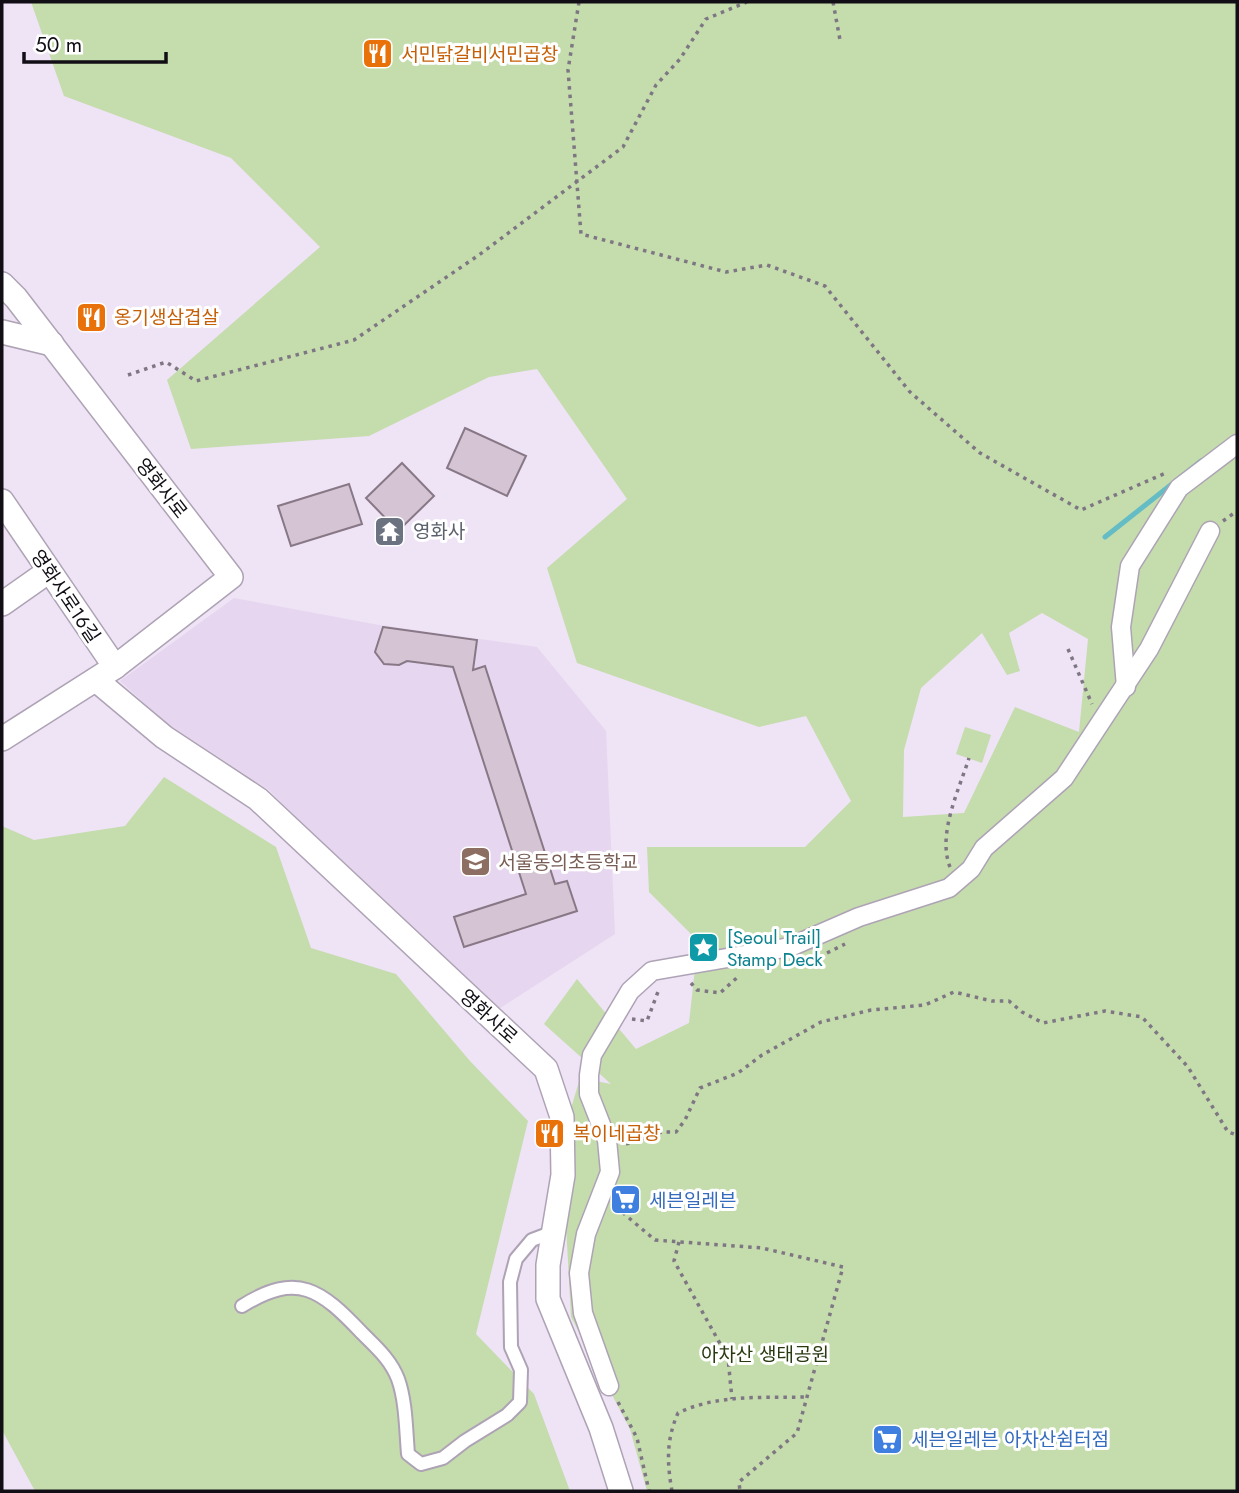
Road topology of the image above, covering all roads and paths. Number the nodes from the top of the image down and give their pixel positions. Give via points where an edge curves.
1 (579, 2) edge
2 (747, 2) edge
3 (833, 2) edge
4 (840, 40) dead end
5 (575, 180) junction
6 (2, 284) edge
7 (2, 332) edge
8 (52, 344) junction
9 (128, 375) dead end
10 (1237, 444) edge
11 (1172, 469) dead end
12 (2, 501) edge
13 (10, 529) edge
14 (1210, 531) dead end
15 (49, 571) junction
16 (2, 604) edge
17 (1068, 649) dead end
18 (105, 674) junction
19 (1126, 687) junction
20 (1099, 722) junction
21 (2, 739) edge
22 (969, 758) dead end
23 (956, 882) junction
24 (859, 917) junction
25 (818, 956) dead end
26 (748, 968) dead end
27 (687, 978) dead end
28 (662, 983) dead end
29 (613, 1017) junction
30 (1237, 1135) edge
31 (608, 1152) junction
32 (601, 1194) junction
33 (553, 1232) junction
34 (679, 1242) junction
35 (242, 1306) dead end
36 (609, 1386) joint
37 (807, 1397) junction
38 (732, 1399) junction
39 (621, 1491) edge
40 (649, 1491) edge
41 (672, 1491) edge
42 (740, 1491) edge

1 - 5 path via 568,70
2 - 5 path via 706,19 656,85 622,147
3 - 4 path
5 - 9 path via 479,255 354,340 196,381 166,362
5 - 11 path via 581,234 726,272 767,265 825,286 910,392 980,453 1081,510
6 - 8 street, 영화사로
7 - 8 street
8 - 18 street, 영화사로 via 231,577
10 - 19 street via 1179,488 1130,566 1121,627
12 - 13 street, 영화사로16길
13 - 15 street, 영화사로16길
14 - 19 street
15 - 16 street
15 - 18 street, 영화사로16길
17 - 20 path
18 - 21 street
18 - 33 street, 영화사로 via 164,737 258,799 546,1069 562,1117 563,1175
19 - 20 street
20 - 23 street via 1064,778 984,848
22 - 23 path via 945,846
23 - 24 street
24 - 25 path via 843,947
24 - 29 street via 790,947 652,971 630,991
26 - 27 path via 720,993 697,990
28 - 29 path via 646,1021
29 - 31 street via 592,1055 589,1076 589,1094
30 - 31 path via 1228,1132 1188,1067 1142,1017 1105,1011 1042,1023 1009,1001 954,992 925,1005 871,1010 821,1022 738,1073 700,1088 676,1132 662,1132
31 - 32 street via 610,1172
32 - 34 path via 655,1240
32 - 36 street via 586,1234 579,1273 586,1325
33 - 35 lane via 531,1240 516,1259 510,1282 511,1347 521,1370 520,1402 443,1458 421,1464 408,1454 398,1381 388,1360 334,1304 315,1291 292,1288 268,1290
33 - 39 street, 영화사로 via 548,1299 601,1428
34 - 37 path via 762,1248 843,1267
34 - 38 path via 674,1261 728,1358
36 - 40 path via 637,1438
37 - 38 path
37 - 42 path via 797,1433 739,1482
38 - 41 path via 698,1403 678,1413 669,1434

